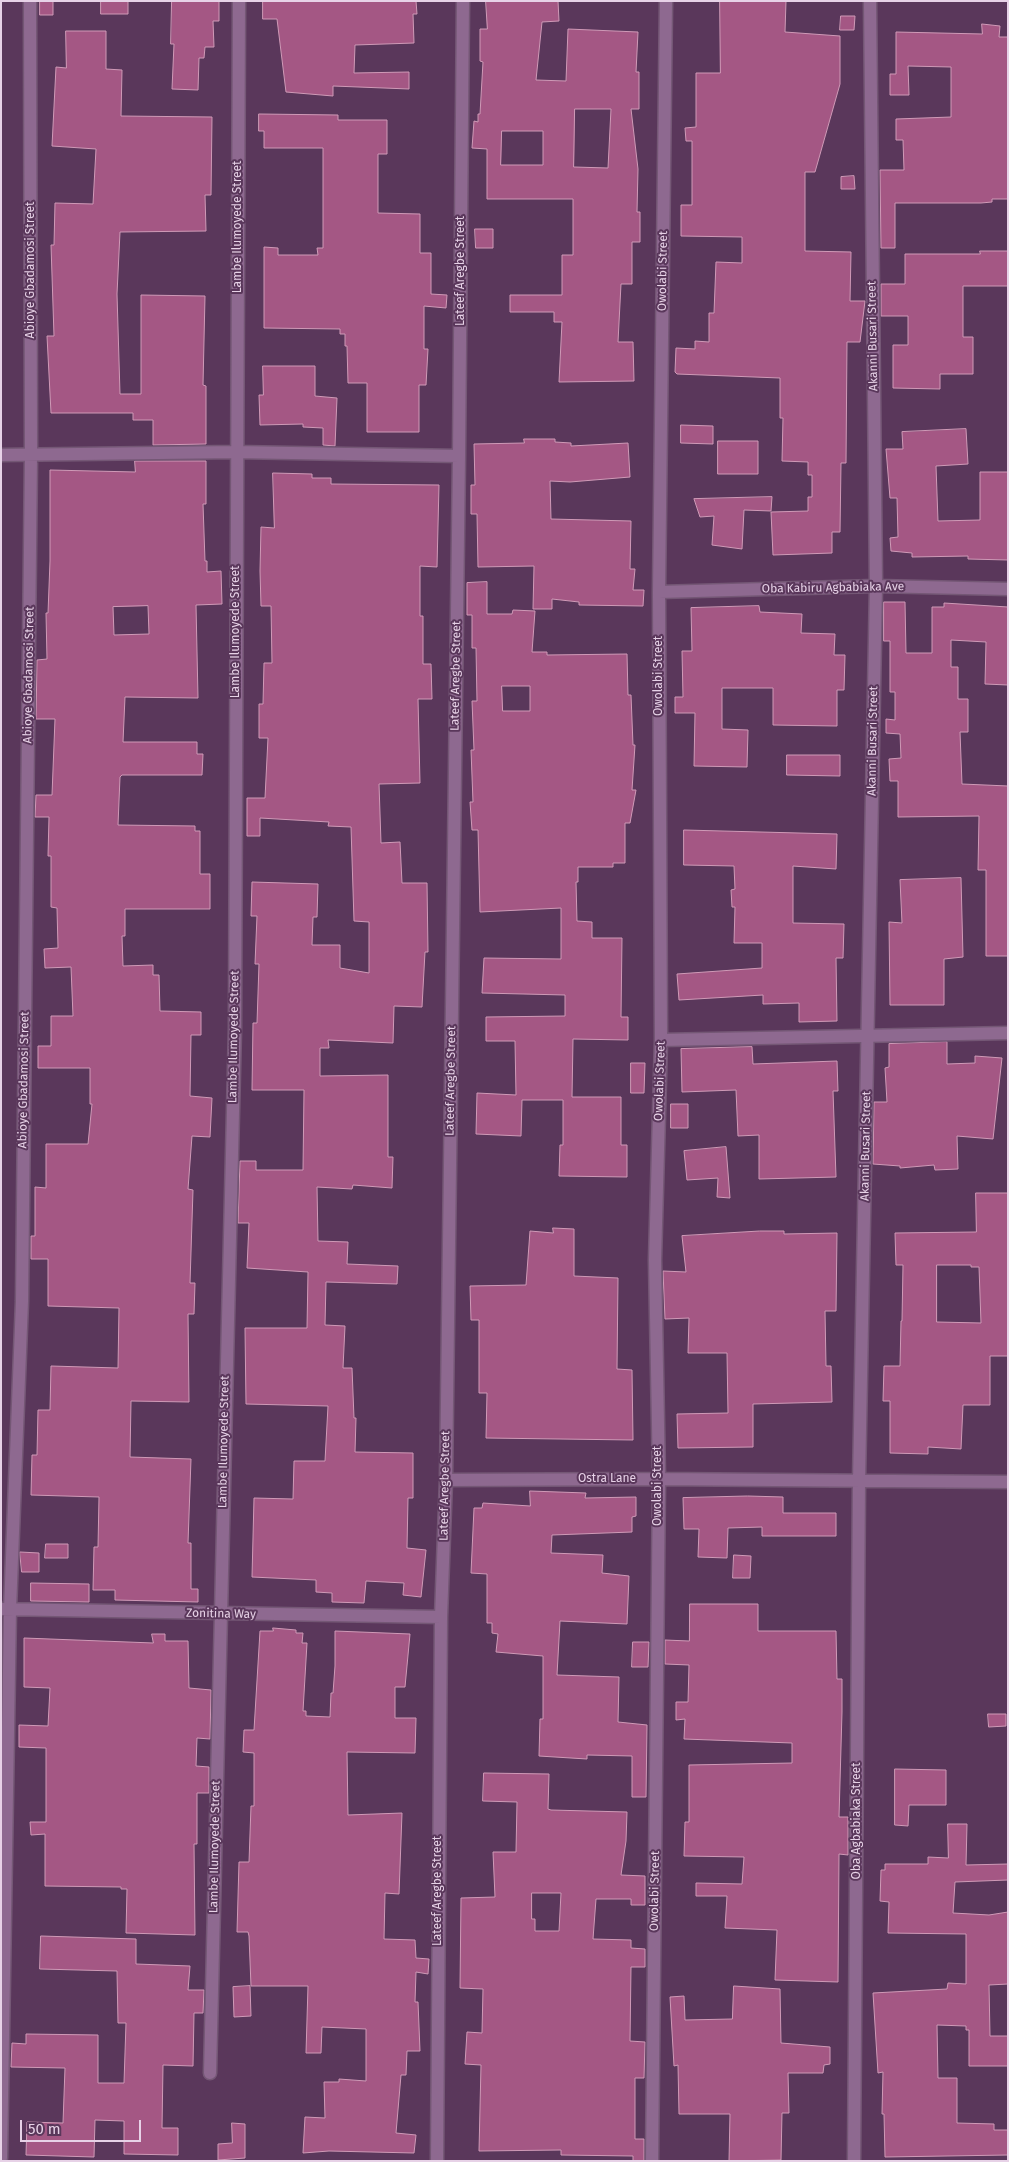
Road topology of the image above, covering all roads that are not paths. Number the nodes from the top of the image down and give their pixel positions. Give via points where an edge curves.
1 (30, 1) edge
2 (240, 1) edge
3 (462, 1) edge
4 (666, 1) edge
5 (870, 1) edge
6 (236, 452) junction
7 (1, 455) edge
8 (31, 455) junction
9 (459, 456) junction
10 (876, 586) junction
11 (1008, 589) edge
12 (659, 592) junction
13 (1008, 1033) edge
14 (868, 1035) junction
15 (661, 1040) junction
16 (659, 1478) junction
17 (446, 1480) junction
18 (859, 1480) junction
19 (1008, 1482) edge
20 (6, 1609) edge
21 (220, 1614) junction
22 (441, 1617) junction
23 (210, 2073) dead end
24 (1, 2158) edge
25 (437, 2161) edge
26 (652, 2161) edge
27 (854, 2161) edge

1 - 8 street, Abioye Gbadamosi Street
2 - 6 street, Lambe Ilumoyede Street
3 - 9 street, Lateef Aregbe Street
4 - 12 street, Owolabi Street
5 - 10 street, Akanni Busari Street
6 - 8 street
6 - 9 street
6 - 21 street, Lambe Ilumoyede Street via 235,1028
7 - 8 street
8 - 20 street, Abioye Gbadamosi Street via 22,1301
9 - 17 street, Lateef Aregbe Street
10 - 11 street, Oba Kabiru Agbabiaka Ave
10 - 12 street, Oba Kabiru Agbabiaka Ave
10 - 14 street, Akanni Busari Street
12 - 15 street, Owolabi Street
13 - 14 street
14 - 15 street
14 - 18 street, Akanni Busari Street
15 - 16 street, Owolabi Street via 655,1260
16 - 17 street, Ostra Lane
16 - 18 street, Ostra Lane
16 - 26 street, Owolabi Street
17 - 22 street, Lateef Aregbe Street
18 - 19 street, Ostra Lane
18 - 27 street, Oba Agbabiaka Street
20 - 21 street, Zonitina Way
20 - 24 street, Abioye Gbadamosi Street
21 - 22 street, Zonitina Way
21 - 23 street, Lambe Ilumoyede Street
22 - 25 street, Lateef Aregbe Street

